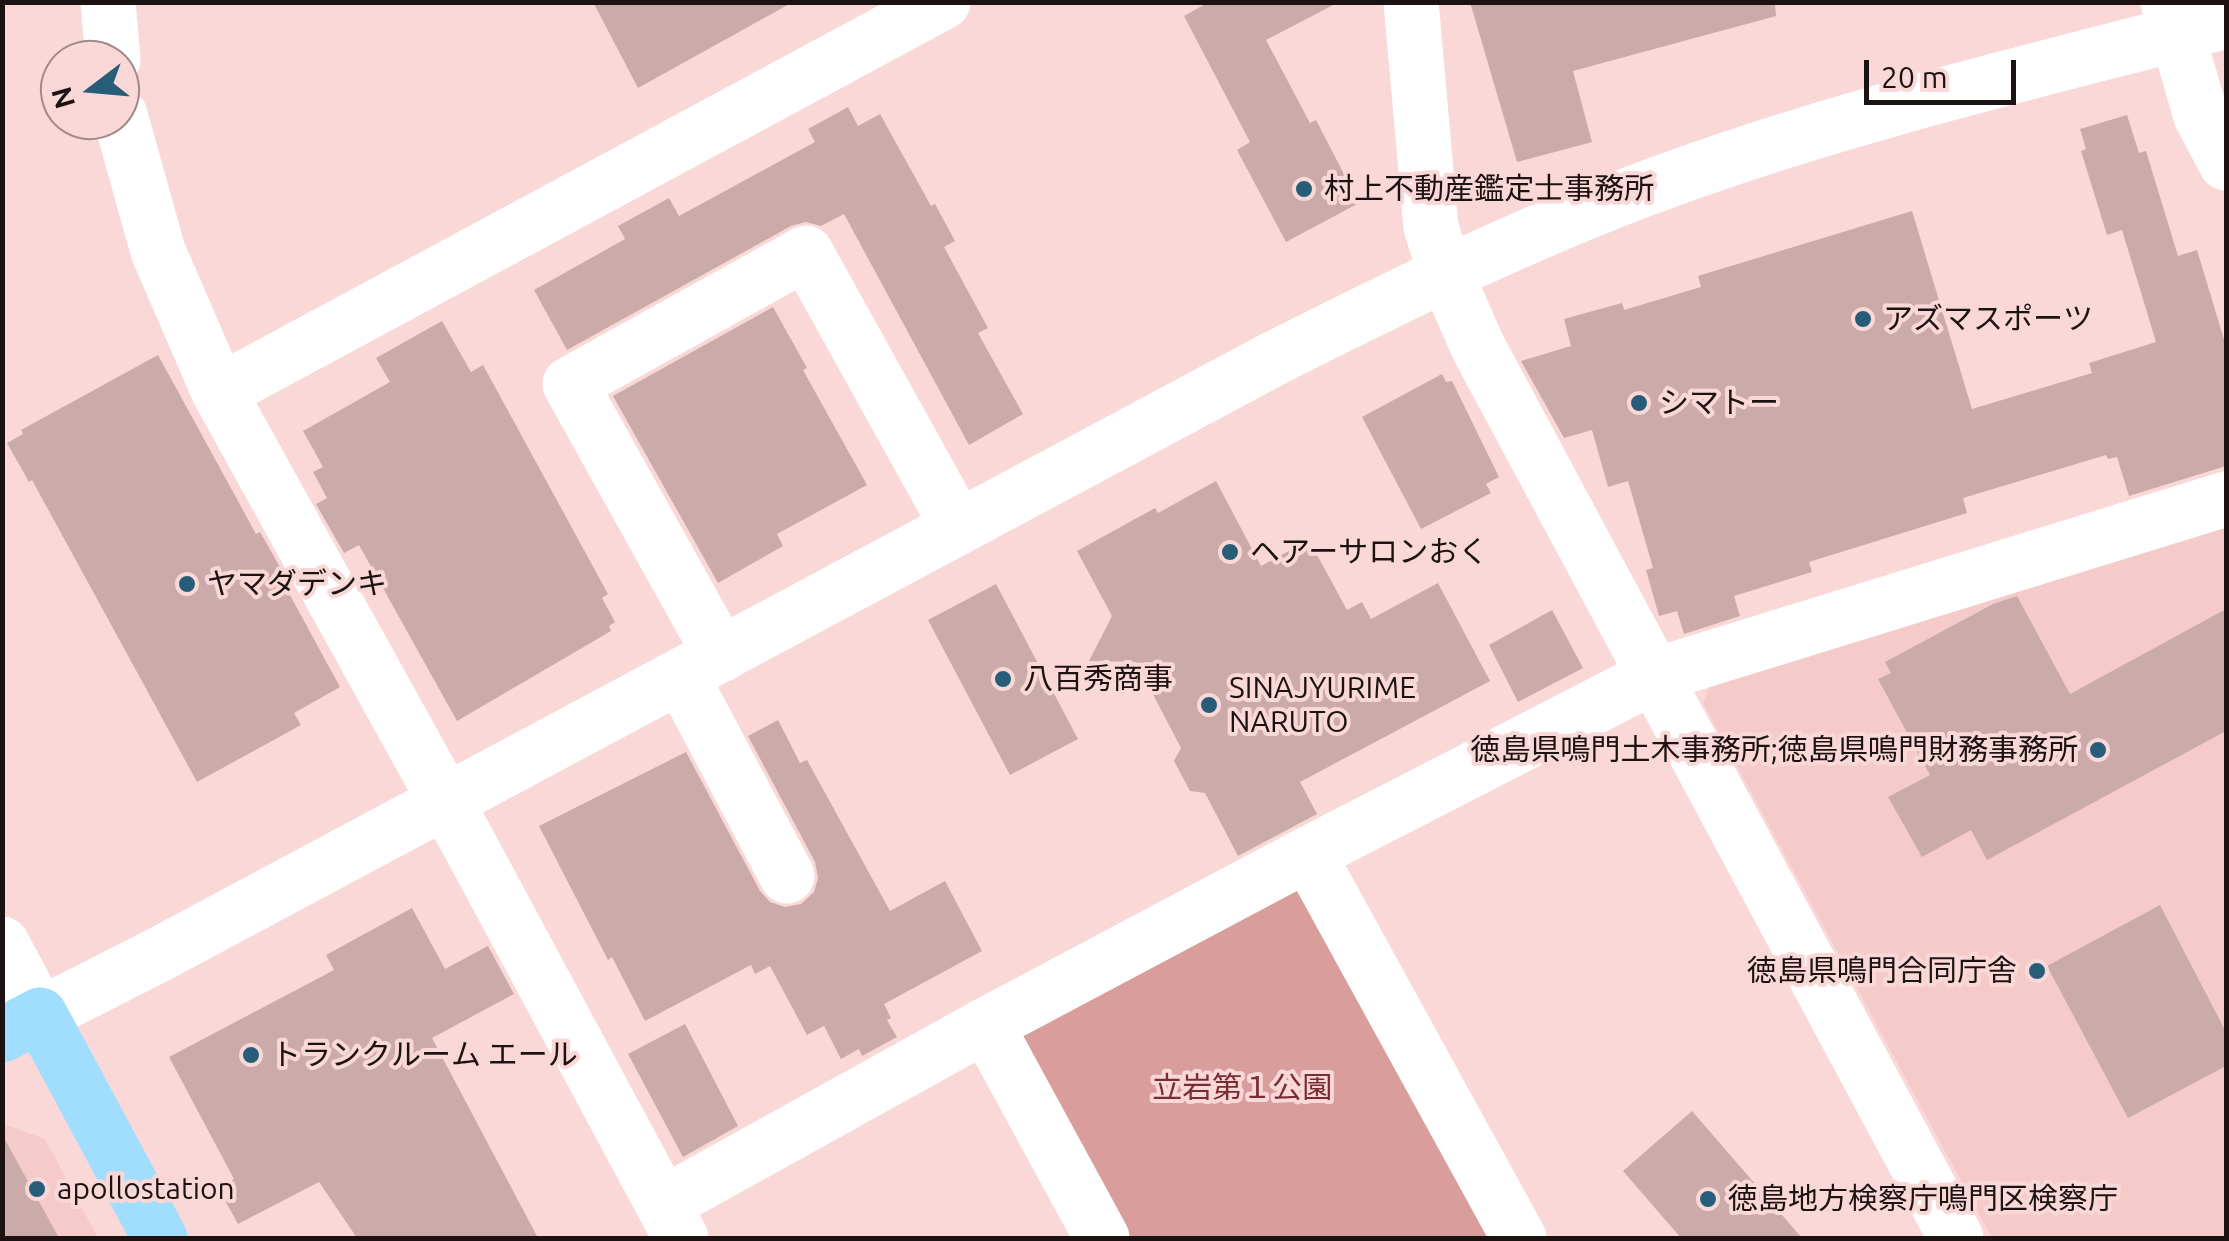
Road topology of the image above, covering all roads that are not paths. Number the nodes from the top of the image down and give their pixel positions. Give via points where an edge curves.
1 (108, 2) edge
2 (943, 2) edge
3 (1411, 2) edge
4 (2190, 19) edge
5 (111, 40) edge
6 (127, 140) edge
7 (2226, 163) edge
8 (1445, 272) junction
9 (219, 392) junction
10 (2226, 500) edge
11 (958, 528) junction
12 (701, 665) junction
13 (1656, 675) junction
14 (446, 802) junction
15 (1308, 854) junction
16 (787, 876) dead end
17 (2, 944) edge
18 (21, 1025) edge
19 (986, 1026) junction
20 (672, 1221) edge
21 (160, 1238) edge
22 (1102, 1238) edge
23 (1519, 1238) edge
24 (1956, 1238) edge

1 - 5 street
2 - 9 street
3 - 8 street via 1430,226
4 - 7 street via 2201,116
4 - 8 street via 1680,176
6 - 9 street via 158,251
8 - 11 street
8 - 13 street via 1478,347
9 - 14 street
10 - 13 street
11 - 12 street
11 - 12 street via 806,253 570,384
12 - 14 street
12 - 16 street
13 - 15 street
13 - 24 street
14 - 18 street
14 - 20 street
15 - 19 street
15 - 23 street
17 - 18 street
18 - 21 main road
19 - 20 street
19 - 22 street

